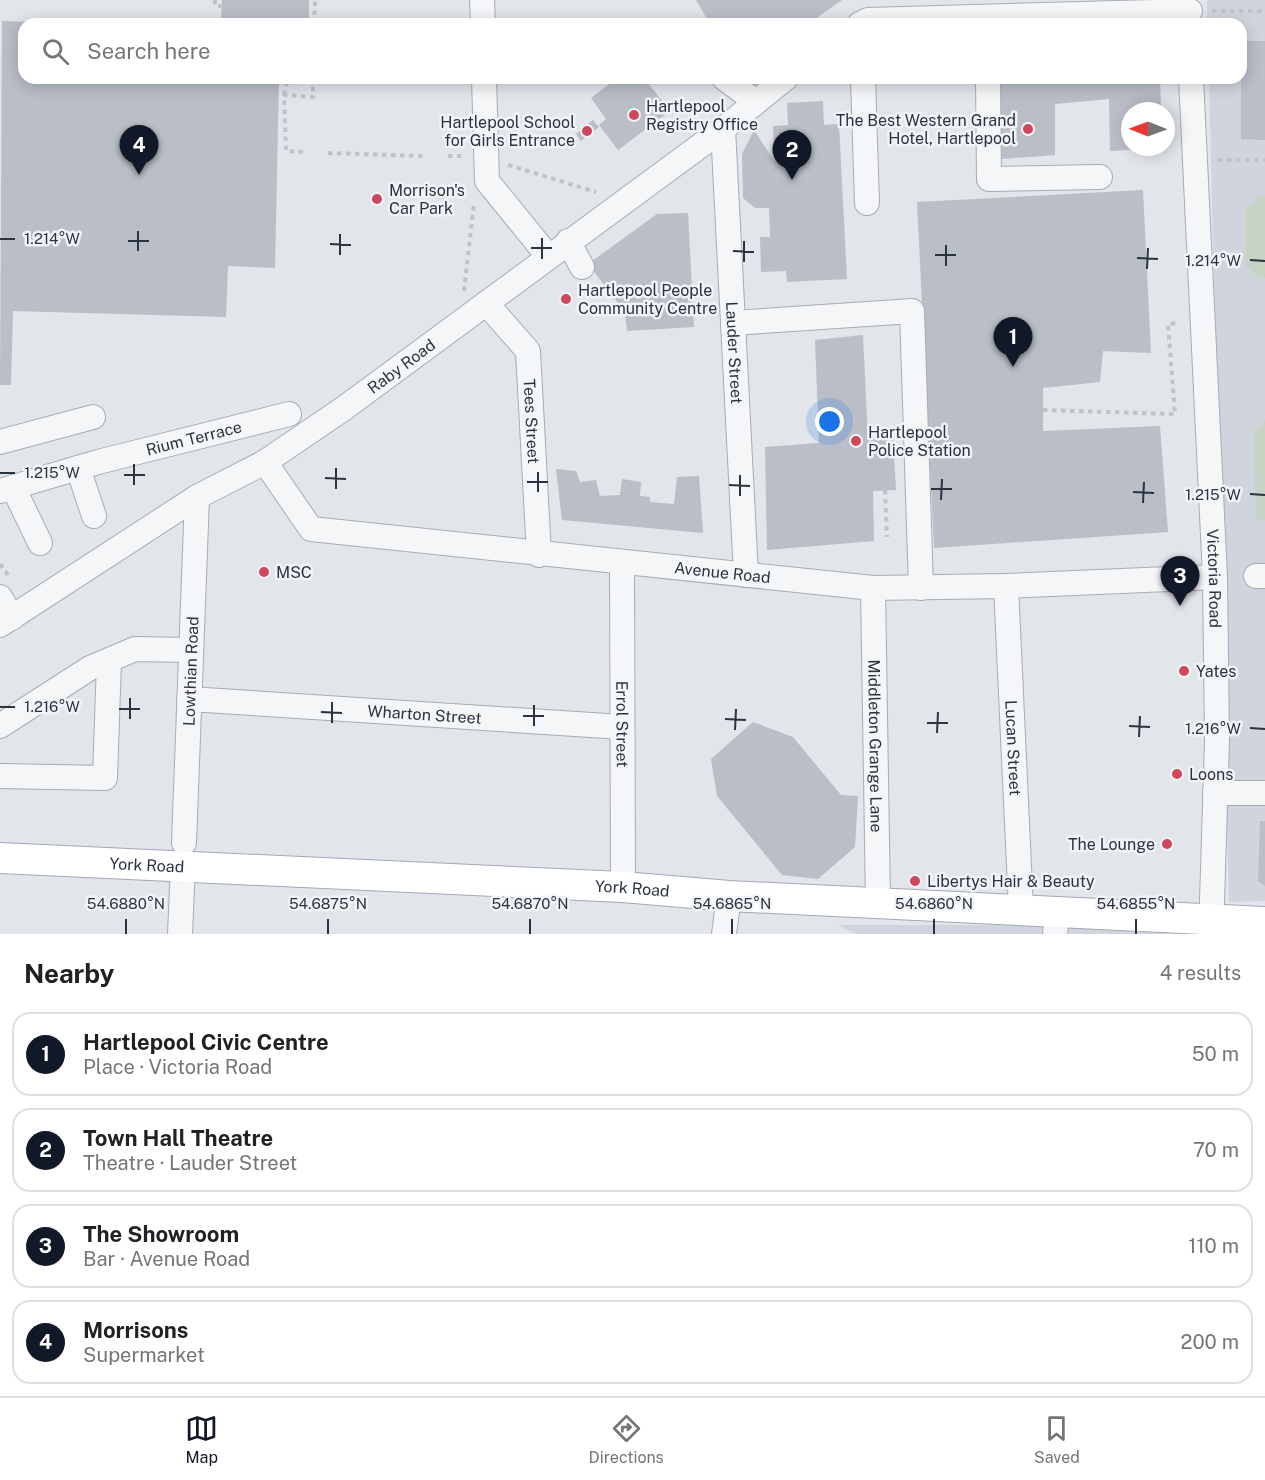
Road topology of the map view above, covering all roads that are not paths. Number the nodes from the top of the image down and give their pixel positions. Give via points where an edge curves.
1 (482, 0) edge
2 (1190, 12) edge
3 (985, 13) edge
4 (866, 14) edge
5 (483, 18) edge
6 (484, 84) edge
7 (732, 84) edge
8 (778, 84) edge
9 (863, 84) edge
10 (988, 84) edge
11 (1191, 84) edge
12 (756, 102) junction
13 (723, 129) junction
14 (1100, 177) dead end
15 (867, 203) dead end
16 (568, 241) junction
17 (548, 256) junction
18 (582, 267) dead end
19 (486, 303) junction
20 (733, 323) junction
21 (289, 414) dead end
22 (93, 417) dead end
23 (0, 442) edge
24 (265, 462) junction
25 (88, 465) junction
26 (7, 489) edge
27 (197, 497) junction
28 (94, 516) dead end
29 (40, 543) dead end
30 (539, 555) junction
31 (622, 562) junction
32 (746, 575) junction
33 (1215, 577) junction
34 (1006, 586) junction
35 (873, 588) junction
36 (921, 588) junction
37 (0, 597) edge
38 (6, 621) edge
39 (191, 650) junction
40 (109, 661) junction
41 (189, 699) junction
42 (0, 726) edge
43 (622, 727) junction
44 (0, 776) edge
45 (1215, 793) junction
46 (1265, 793) edge
47 (183, 855) junction
48 (0, 858) edge
49 (623, 887) junction
50 (729, 896) junction
51 (878, 903) junction
52 (1021, 909) junction
53 (1056, 922) edge
54 (1265, 922) edge
55 (1212, 926) edge
56 (180, 934) edge
57 (723, 934) edge

1 - 5 street
2 - 3 street
3 - 4 street
6 - 17 street via 487,181
7 - 12 street
8 - 12 street, Raby Road
9 - 15 street
10 - 14 street via 989,179
11 - 33 street, Victoria Road
12 - 13 street, Raby Road
13 - 16 street, Raby Road
13 - 20 street, Lauder Street
16 - 17 street, Raby Road
16 - 18 street
17 - 19 street, Raby Road
19 - 24 street, Raby Road
19 - 30 street, Tees Street via 528,351
20 - 32 street, Lauder Street
20 - 36 street via 912,311
21 - 25 street, Rium Terrace
22 - 23 street
24 - 27 street, Raby Road
24 - 30 street, Avenue Road via 311,529
25 - 26 street, Rium Terrace
25 - 28 street
26 - 29 street
27 - 38 street, Raby Road
27 - 39 street, Lowthian Road
30 - 31 street, Avenue Road
31 - 32 street, Avenue Road
31 - 43 street, Errol Street
32 - 35 street, Avenue Road
33 - 34 street, Avenue Road
33 - 45 street, Victoria Road
34 - 36 street, Avenue Road
34 - 52 street, Lucan Street
35 - 36 street, Avenue Road
35 - 51 street, Middleton Grange Lane
37 - 38 street
39 - 40 street via 135,649
39 - 41 street, Lowthian Road
40 - 42 street via 90,668
40 - 44 street via 105,778
41 - 43 street, Wharton Street
41 - 47 street, Lowthian Road
43 - 49 street, Errol Street
45 - 46 street
45 - 55 street, Victoria Road
47 - 48 main road, York Road
47 - 49 main road, York Road
47 - 56 street, Lowthian Road
49 - 50 main road, York Road
50 - 51 main road, York Road
50 - 57 street
51 - 52 main road, York Road
52 - 53 main road, York Road
53 - 55 main road, York Road
54 - 55 main road, York Road

